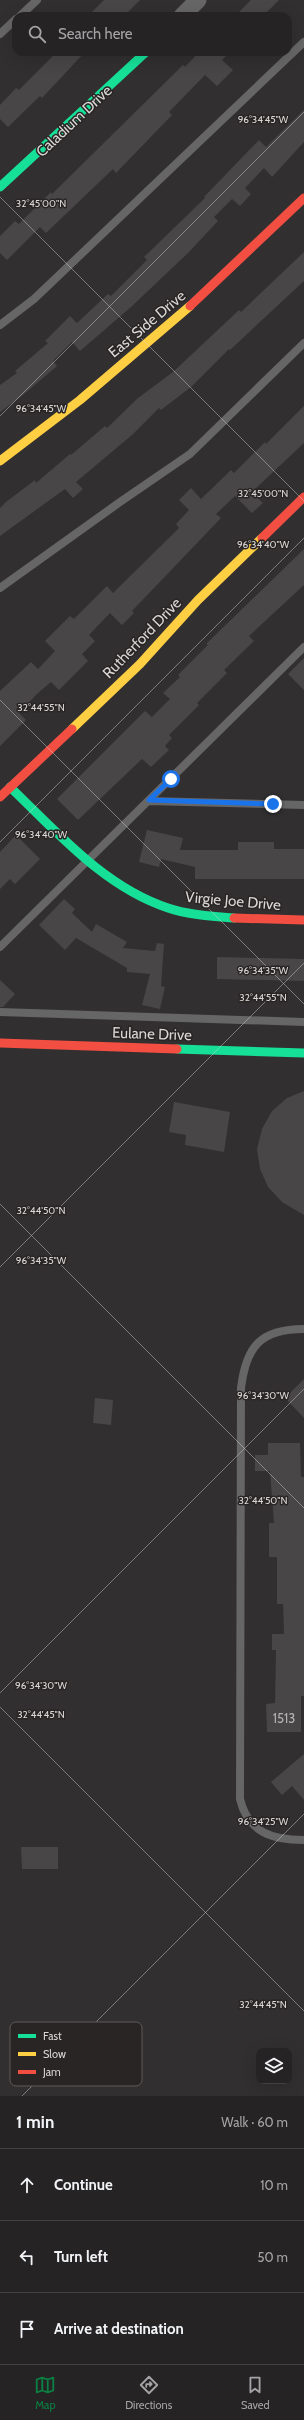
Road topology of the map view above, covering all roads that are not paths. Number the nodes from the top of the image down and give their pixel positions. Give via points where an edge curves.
1 (37, 0) edge
2 (198, 0) edge
3 (24, 12) edge
4 (186, 12) edge
5 (12, 24) edge
6 (0, 34) edge
7 (304, 42) edge
8 (292, 53) edge
9 (142, 56) edge
10 (289, 56) edge
11 (0, 187) edge
12 (304, 198) edge
13 (0, 325) edge
14 (304, 343) edge
15 (0, 461) edge
16 (304, 497) edge
17 (0, 588) edge
18 (304, 647) edge
19 (10, 787) junction
20 (0, 797) edge
21 (149, 800) junction
22 (304, 805) edge
23 (88, 861) junction
24 (304, 920) edge
25 (0, 946) edge
26 (0, 1012) edge
27 (304, 1022) edge
28 (0, 1043) edge
29 (304, 1053) edge
30 (304, 1329) edge
31 (304, 1840) edge

1 - 3 lane
2 - 4 street
5 - 6 lane
7 - 8 lane
9 - 11 street, Caladium Drive
10 - 13 lane via 34,299
12 - 15 street, East Side Drive via 233,268 157,335
14 - 17 lane via 190,454
16 - 19 street, Rutherford Drive via 198,600 140,664
18 - 21 lane
19 - 20 street, Rutherford Drive
19 - 23 street, Virgie Joe Drive
21 - 22 lane
21 - 23 lane
23 - 24 street, Virgie Joe Drive via 124,888 168,908 194,914
23 - 25 lane
26 - 27 lane
28 - 29 street, Eulane Drive
30 - 31 lane via 292,1329 266,1336 247,1355 243,1369 240,1799 247,1818 263,1833 273,1838

